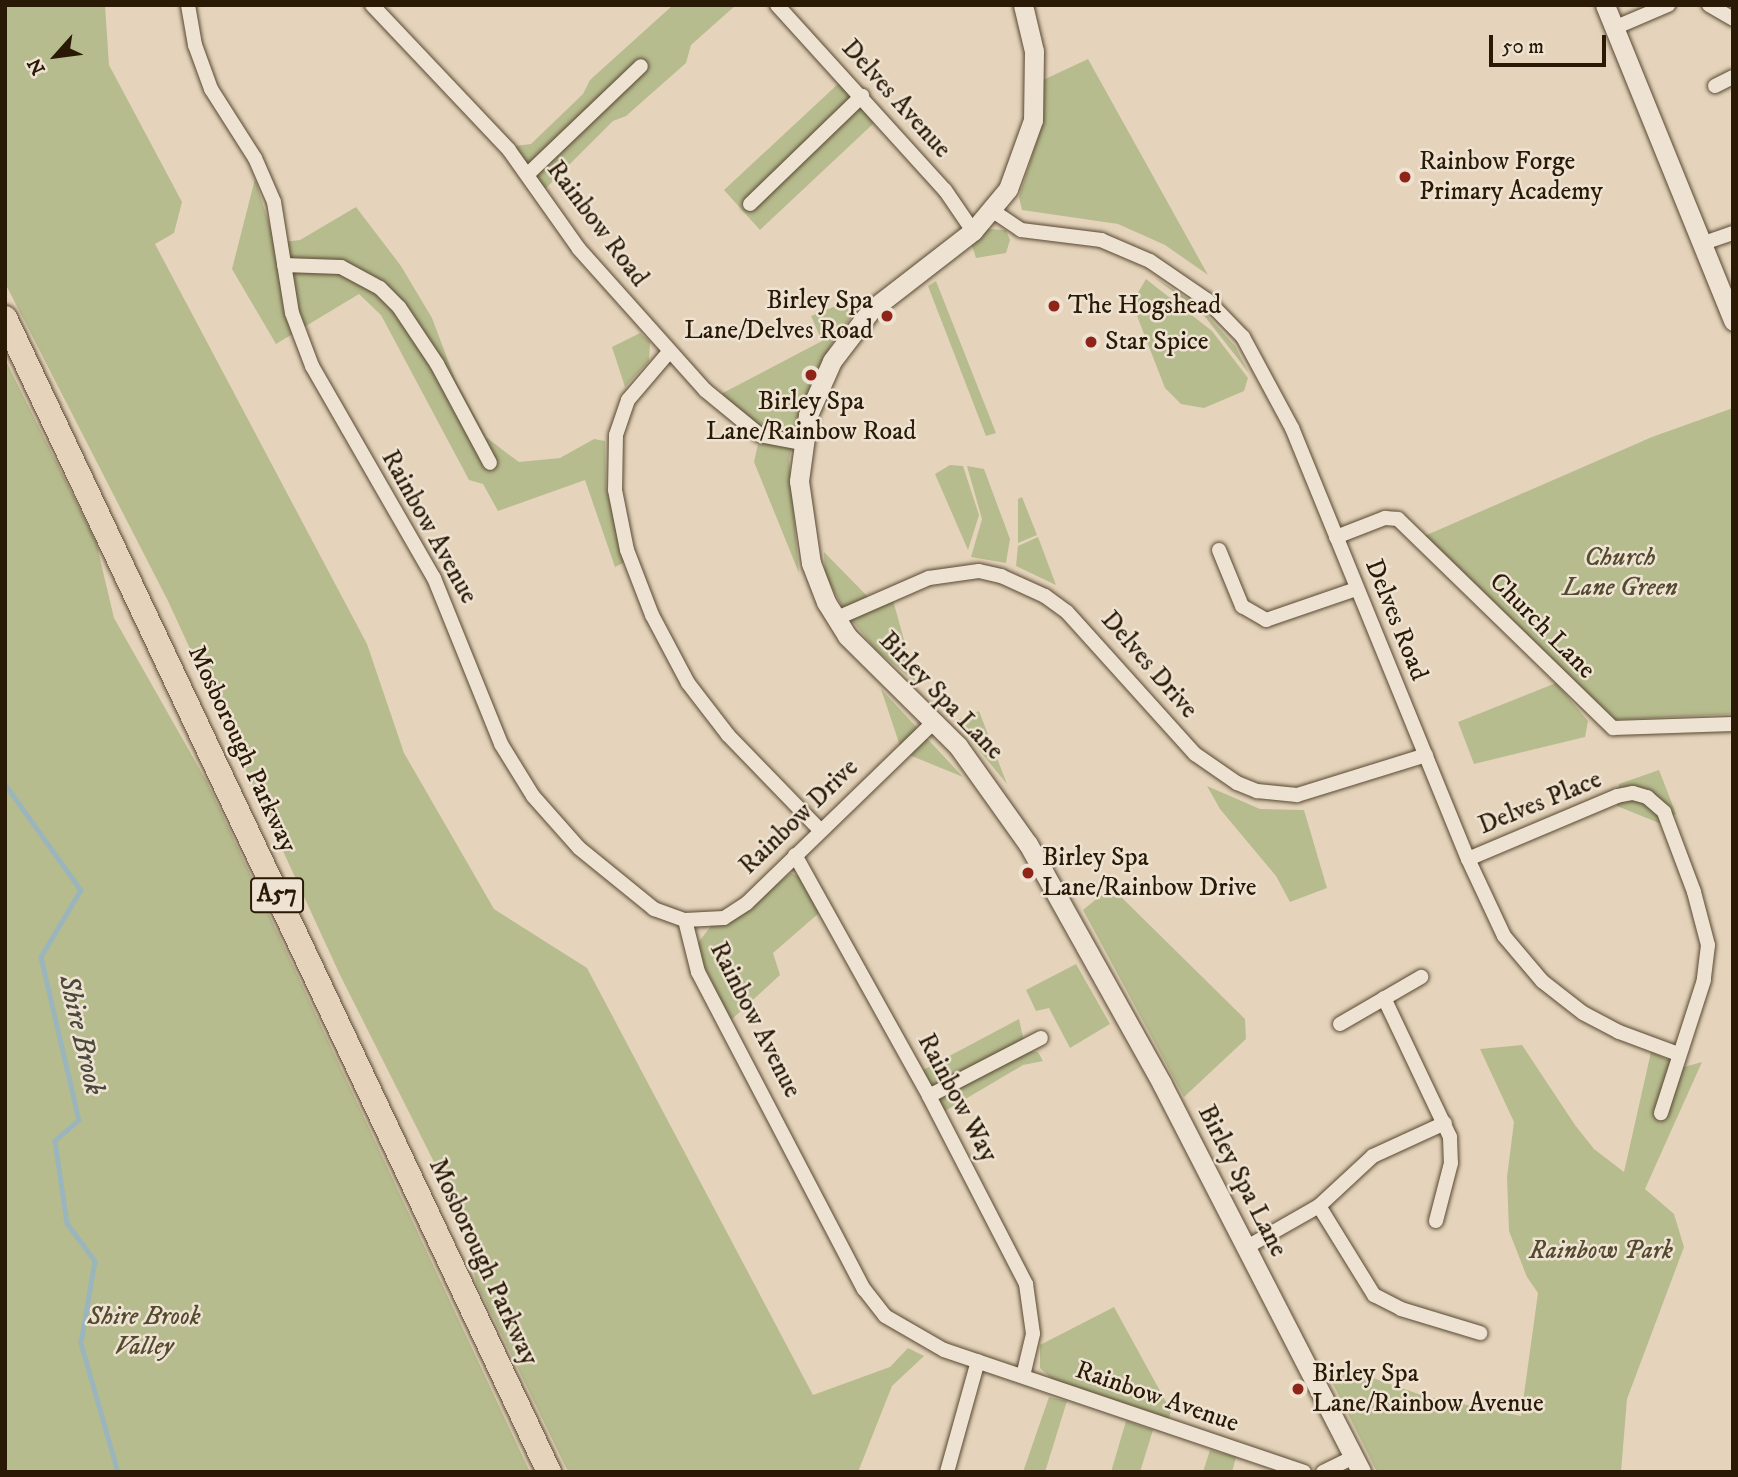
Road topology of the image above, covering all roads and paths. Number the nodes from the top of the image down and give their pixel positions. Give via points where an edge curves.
1 (188, 5) edge
2 (372, 5) edge
3 (777, 5) edge
4 (1023, 5) edge
5 (1605, 5) edge
6 (1668, 5) edge
7 (1709, 5) edge
8 (1733, 19) edge
9 (1614, 28) junction
10 (640, 66) dead end
11 (1733, 77) edge
12 (1715, 86) dead end
13 (862, 96) junction
14 (528, 174) junction
15 (750, 204) dead end
16 (993, 211) junction
17 (973, 231) junction
18 (1733, 233) edge
19 (1701, 244) junction
20 (284, 265) junction
21 (5, 318) edge
22 (1733, 321) edge
23 (669, 352) junction
24 (802, 443) junction
25 (490, 463) dead end
26 (1336, 537) junction
27 (1219, 550) dead end
28 (1356, 589) junction
29 (835, 619) junction
30 (935, 720) junction
31 (1733, 724) edge
32 (1426, 755) junction
33 (820, 830) junction
34 (795, 855) junction
35 (1468, 859) junction
36 (685, 920) junction
37 (1421, 977) dead end
38 (1384, 998) junction
39 (1340, 1024) dead end
40 (1041, 1038) dead end
41 (1678, 1055) junction
42 (929, 1096) junction
43 (1661, 1113) dead end
44 (1445, 1123) junction
45 (1319, 1206) junction
46 (1436, 1221) dead end
47 (1247, 1247) junction
48 (1480, 1333) dead end
49 (978, 1361) junction
50 (1023, 1376) junction
51 (1358, 1465) edge
52 (549, 1472) edge
53 (947, 1472) edge
54 (1304, 1472) edge
55 (1323, 1472) edge

1 - 20 street, Rainbow Avenue via 195,45 211,89 267,181
2 - 14 street, Rainbow Road
3 - 13 street, Delves Avenue
4 - 16 street, Birley Spa Lane via 1034,51 1033,120 1020,166
5 - 9 street
6 - 9 street
7 - 8 street
9 - 19 street
10 - 14 street
11 - 12 street
13 - 15 street
13 - 17 street, Delves Avenue via 945,190
14 - 23 street, Rainbow Road via 579,249
16 - 17 street, Birley Spa Lane
16 - 26 street, Delves Road via 1021,230 1114,246 1182,279 1207,300 1243,337 1273,389
17 - 24 street, Birley Spa Lane via 901,284 849,334 818,387
18 - 19 street
19 - 22 street
20 - 25 street via 341,267 380,288 424,343
20 - 36 street, Rainbow Avenue via 292,313 312,366 434,578 488,717 518,772 555,823 615,881 654,909
21 - 52 highway, Mosborough Parkway / A57
23 - 24 street, Rainbow Road via 739,422 760,435
23 - 33 street via 628,400 616,435 615,490 627,550 652,615 688,683 728,735
24 - 29 street, Birley Spa Lane via 799,481 804,533 811,563
26 - 28 street, Delves Road
26 - 31 street, Church Lane via 1385,518 1398,519 1613,728
27 - 28 street via 1242,606 1266,620
28 - 32 street, Delves Road
29 - 30 street, Birley Spa Lane via 864,654
29 - 32 street, Delves Drive via 942,575 979,571 1001,576 1068,612 1195,754 1256,792 1297,795
30 - 33 street, Rainbow Drive
30 - 47 street, Birley Spa Lane via 985,779 1028,844
32 - 35 street, Delves Road
33 - 34 street, Rainbow Drive
34 - 36 street, Rainbow Drive via 736,912 714,920
34 - 42 street, Rainbow Way
35 - 41 street, Delves Road via 1504,936 1542,981 1619,1032
35 - 41 street, Delves Place via 1616,796 1633,793 1656,803 1670,826 1708,944 1704,979
36 - 49 street, Rainbow Avenue via 698,972 873,1304 921,1340
37 - 38 street
38 - 39 street
38 - 44 street
40 - 42 street
41 - 43 street
42 - 50 street, Rainbow Way via 1026,1284 1033,1334
44 - 45 street via 1373,1156
44 - 46 street via 1451,1163
45 - 47 street
45 - 48 street via 1374,1295 1401,1309
47 - 51 street, Birley Spa Lane
49 - 50 street, Rainbow Avenue
49 - 53 street
50 - 54 street, Rainbow Avenue
51 - 55 street

